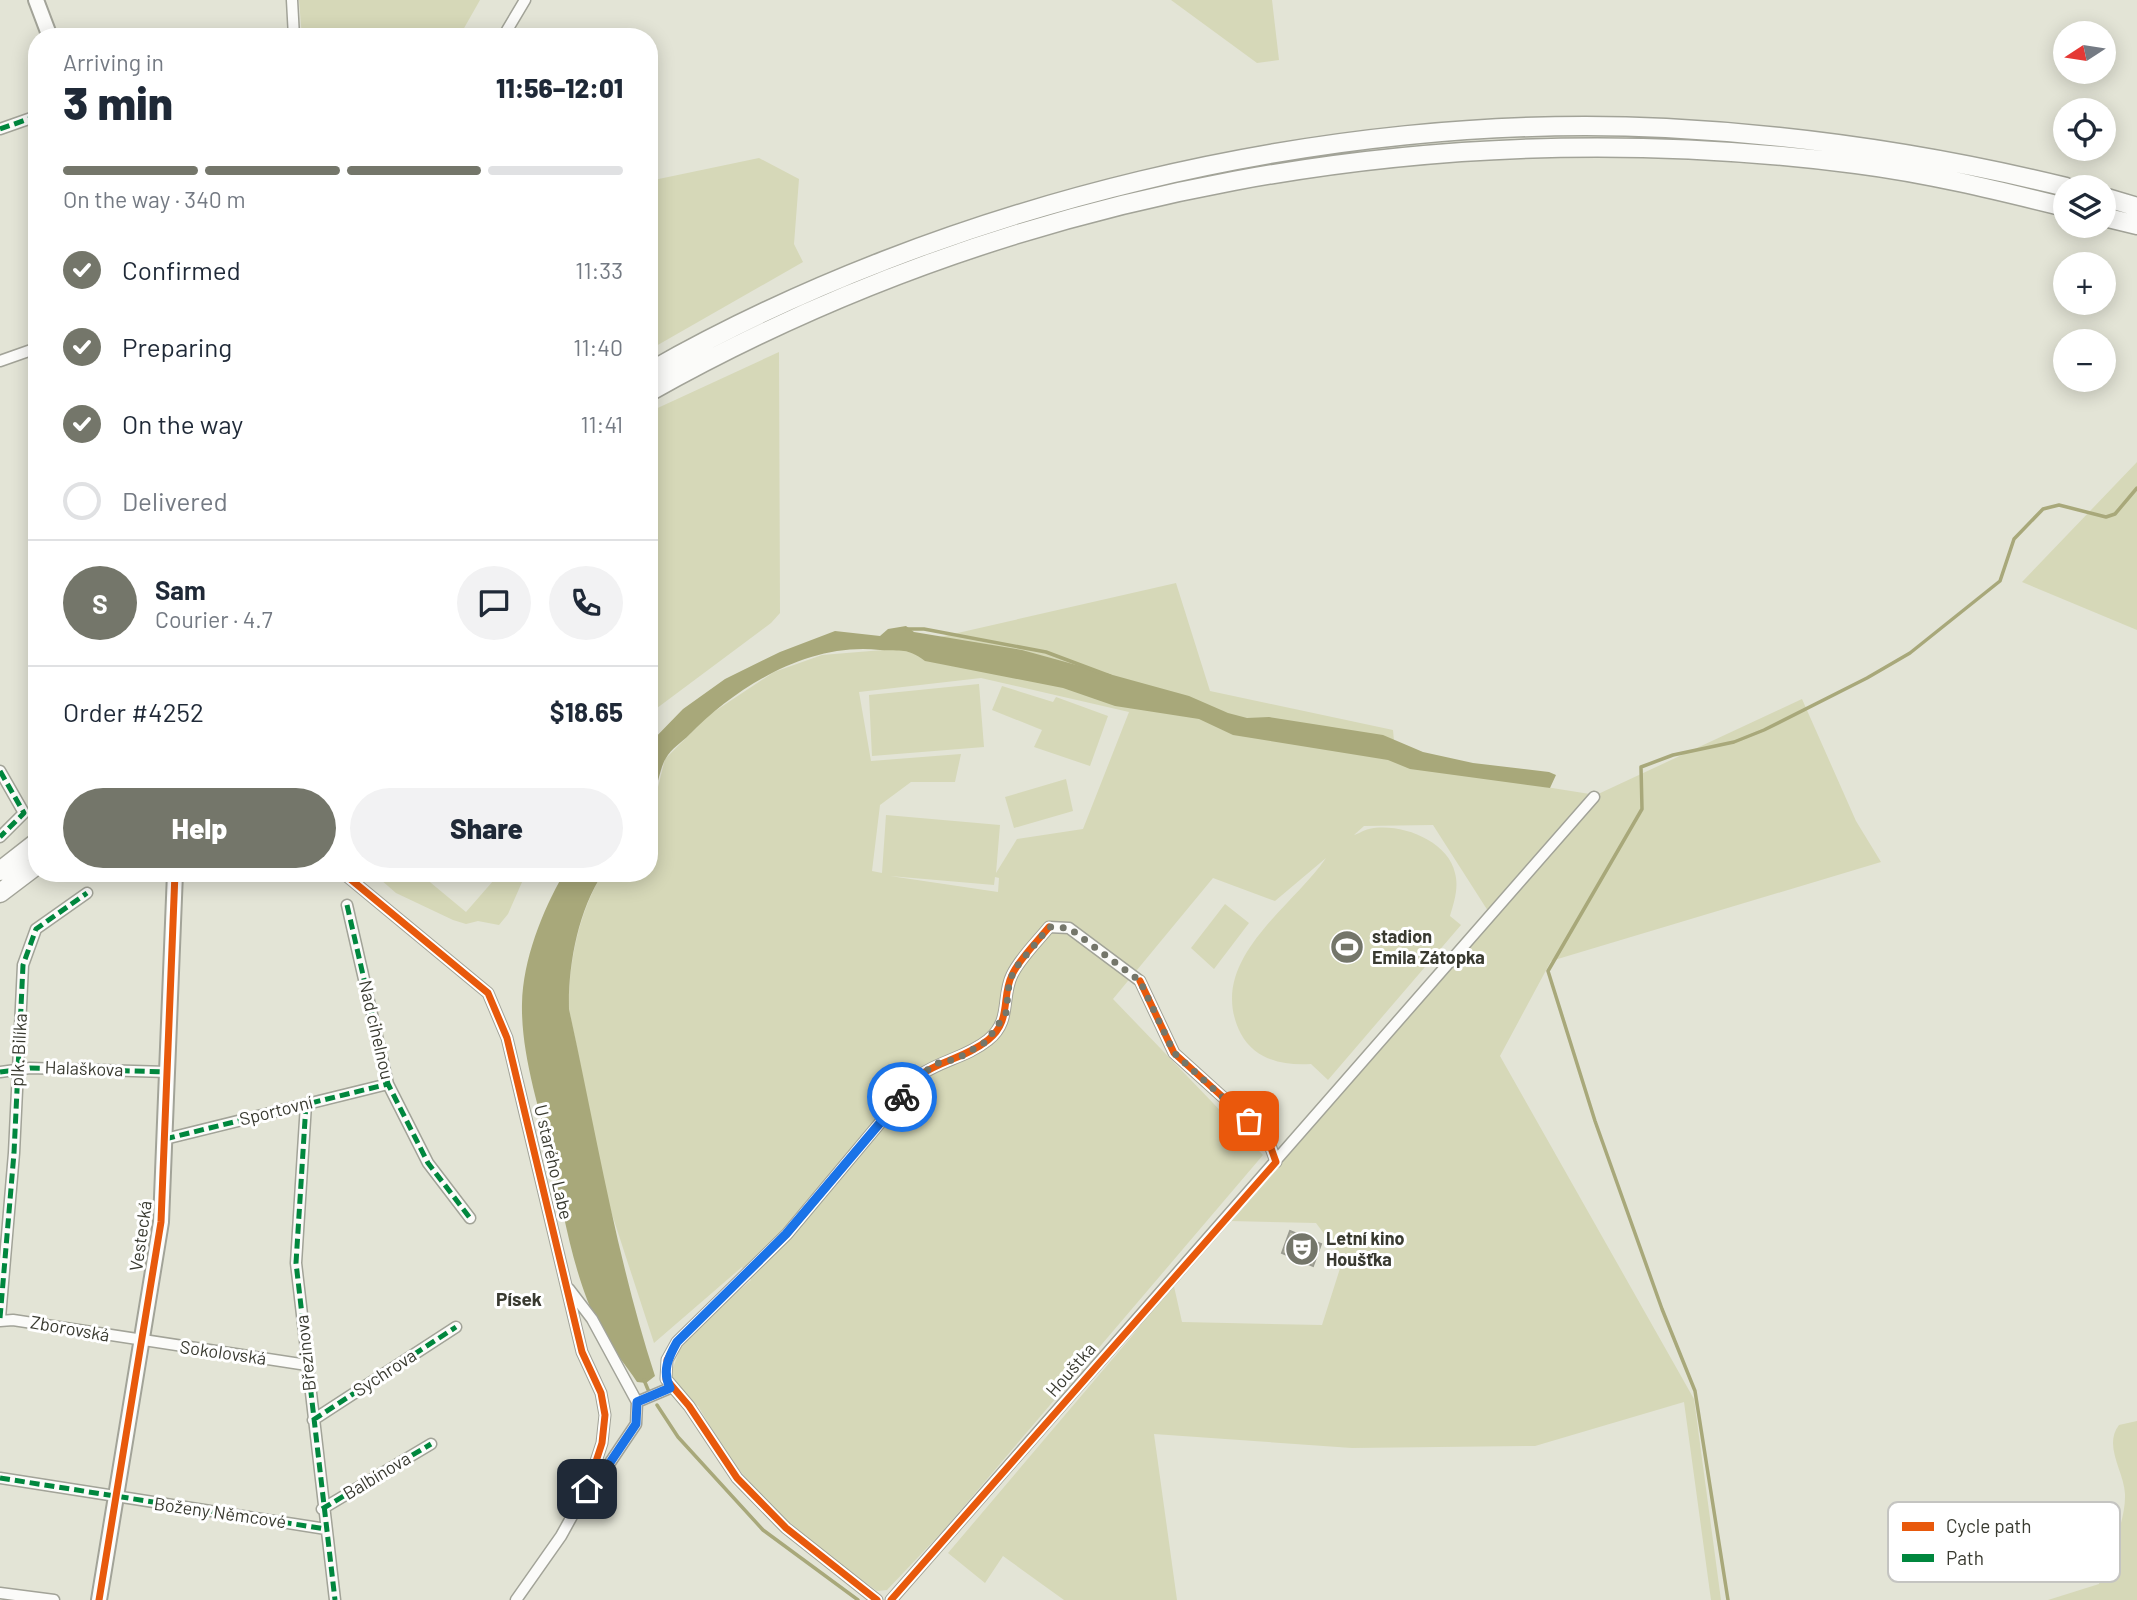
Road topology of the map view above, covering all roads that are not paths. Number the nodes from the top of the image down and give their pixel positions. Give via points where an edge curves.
1 (37, 0) edge
2 (292, 0) edge
3 (525, 0) edge
4 (47, 28) edge
5 (294, 28) edge
6 (508, 28) edge
7 (28, 119) edge
8 (0, 129) edge
9 (1399, 147) junction
10 (1342, 153) junction
11 (2053, 184) edge
12 (2116, 201) edge
13 (2053, 204) edge
14 (2137, 208) edge
15 (2116, 219) edge
16 (2137, 225) edge
17 (28, 351) edge
18 (0, 361) edge
19 (658, 368) edge
20 (658, 387) edge
21 (0, 771) edge
22 (1594, 797) dead end
23 (0, 837) edge
24 (28, 849) edge
25 (0, 870) edge
26 (28, 872) edge
27 (175, 882) edge
28 (353, 882) edge
29 (0, 893) edge
30 (87, 893) dead end
31 (347, 905) dead end
32 (18, 1071) junction
33 (0, 1072) edge
34 (168, 1072) junction
35 (388, 1084) junction
36 (306, 1104) junction
37 (165, 1139) junction
38 (1276, 1162) junction
39 (470, 1217) dead end
40 (565, 1283) junction
41 (0, 1320) edge
42 (456, 1326) dead end
43 (140, 1341) junction
44 (307, 1365) junction
45 (670, 1388) junction
46 (637, 1402) junction
47 (313, 1420) junction
48 (430, 1444) dead end
49 (0, 1478) edge
50 (587, 1489) junction
51 (114, 1498) junction
52 (323, 1509) junction
53 (326, 1529) junction
54 (0, 1593) edge
55 (54, 1600) edge
56 (99, 1600) edge
57 (335, 1600) edge
58 (516, 1600) edge
59 (877, 1600) edge
60 (891, 1600) edge

1 - 4 street
2 - 5 street
3 - 6 street
7 - 8 street
9 - 10 highway
9 - 11 highway via 1561,127 1691,130 1867,148
9 - 13 highway via 1647,147 1765,155 1859,164
10 - 19 highway via 1137,182 976,229 791,301
10 - 20 highway via 1144,198 1010,236 799,316
12 - 14 highway
15 - 16 highway
17 - 18 street
21 - 23 street via 24,813
22 - 38 street, Houštka
24 - 25 highway
26 - 29 highway
27 - 34 street, Vestecká
28 - 40 street, U starého Labe via 488,993 510,1050
30 - 32 street, plk. Bilíka via 36,929 23,965
31 - 35 street, Nad cihelnou
32 - 33 street, Halaškova
32 - 34 street, Halaškova
32 - 41 street, plk. Bilíka
34 - 37 street, Vestecká
35 - 36 street, Sportovní
35 - 39 street, Nad cihelnou via 428,1163
36 - 37 street, Sportovní
36 - 44 street, Březinova via 296,1263
37 - 43 street, Vestecká via 161,1222
38 - 45 street via 1267,1137 1174,1053 1140,981 1069,928 1049,927 1014,970 1006,1013 987,1041 920,1075 786,1234 677,1342 667,1360
38 - 60 street, Houštka
40 - 46 street via 592,1319
40 - 50 street, U starého Labe via 582,1352 601,1393 605,1415 602,1443
41 - 43 street, Zborovská
42 - 47 street, Sychrova
43 - 44 street, Sokolovská
43 - 51 street, Vestecká
44 - 47 street, Březinova
45 - 46 street
45 - 59 street via 689,1406 737,1478 786,1528
46 - 50 street via 636,1424
47 - 52 street, Březinova
48 - 52 street, Balbínova
49 - 51 street, Boženy Němcové
50 - 58 street
51 - 53 street, Boženy Němcové
51 - 56 street, Vestecká
52 - 53 street, Březinova
53 - 57 street, Březinova
54 - 55 street

